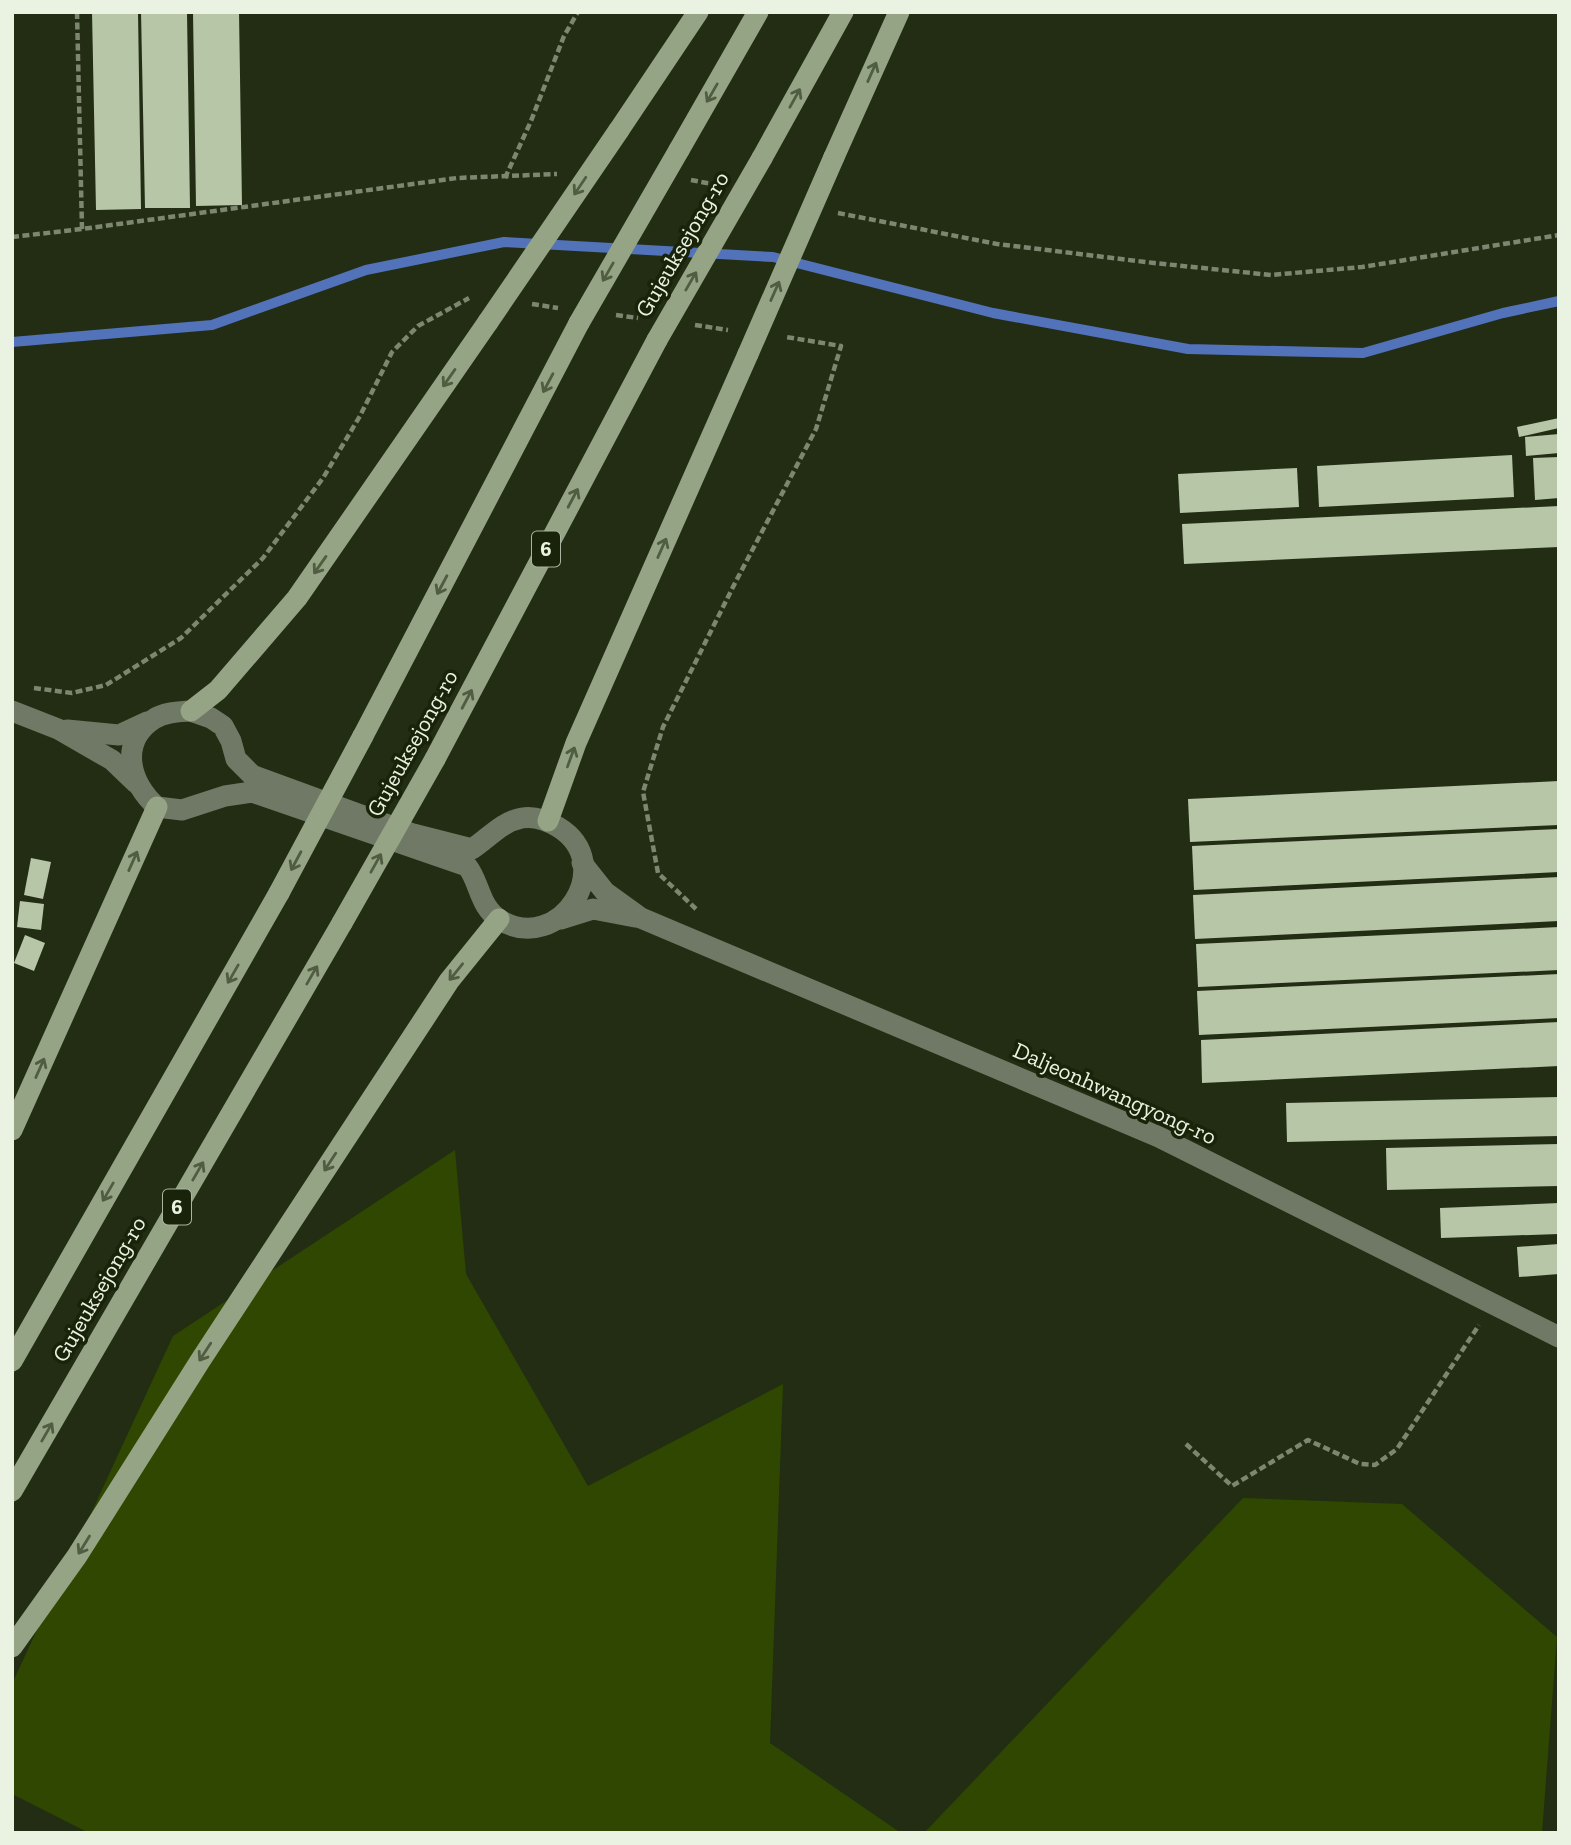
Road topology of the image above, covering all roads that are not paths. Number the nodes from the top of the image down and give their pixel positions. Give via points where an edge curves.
1 (698, 12) edge
2 (758, 12) edge
3 (842, 12) edge
4 (899, 12) edge
5 (12, 711) edge
6 (191, 711) junction
7 (153, 719) junction
8 (58, 729) junction
9 (138, 785) junction
10 (157, 807) junction
11 (548, 821) junction
12 (582, 863) junction
13 (641, 918) junction
14 (499, 919) junction
15 (559, 919) junction
16 (12, 1130) edge
17 (1559, 1337) edge
18 (12, 1361) edge
19 (12, 1491) edge
20 (12, 1647) edge

1 -> 6 highway, bridge via 297,598 218,690
2 -> 18 highway, Gujeuksejong-ro, bridge via 579,323 279,893
19 -> 3 highway, Gujeuksejong-ro / 6, bridge via 435,759 657,340
11 -> 4 highway, bridge via 576,743
5 - 8 main road
6 - 7 main road
6 - 11 main road via 223,726 236,759 252,775 413,834 472,849 500,826 523,818
7 - 8 main road via 119,736
7 - 9 main road via 133,749 131,766
8 - 9 main road via 113,760
9 - 10 main road
10 - 14 main road via 182,810 252,792 288,802 467,866 490,912
16 -> 10 highway
11 - 12 main road, Daljeonhwangyong-ro via 568,833
12 - 13 main road, Daljeonhwangyong-ro via 605,892
12 - 15 main road via 584,879 576,902
13 - 15 main road, Daljeonhwangyong-ro via 593,909
13 - 17 main road, Daljeonhwangyong-ro via 1159,1138
14 - 15 main road, Daljeonhwangyong-ro via 536,928
14 -> 20 highway via 449,981 77,1556

